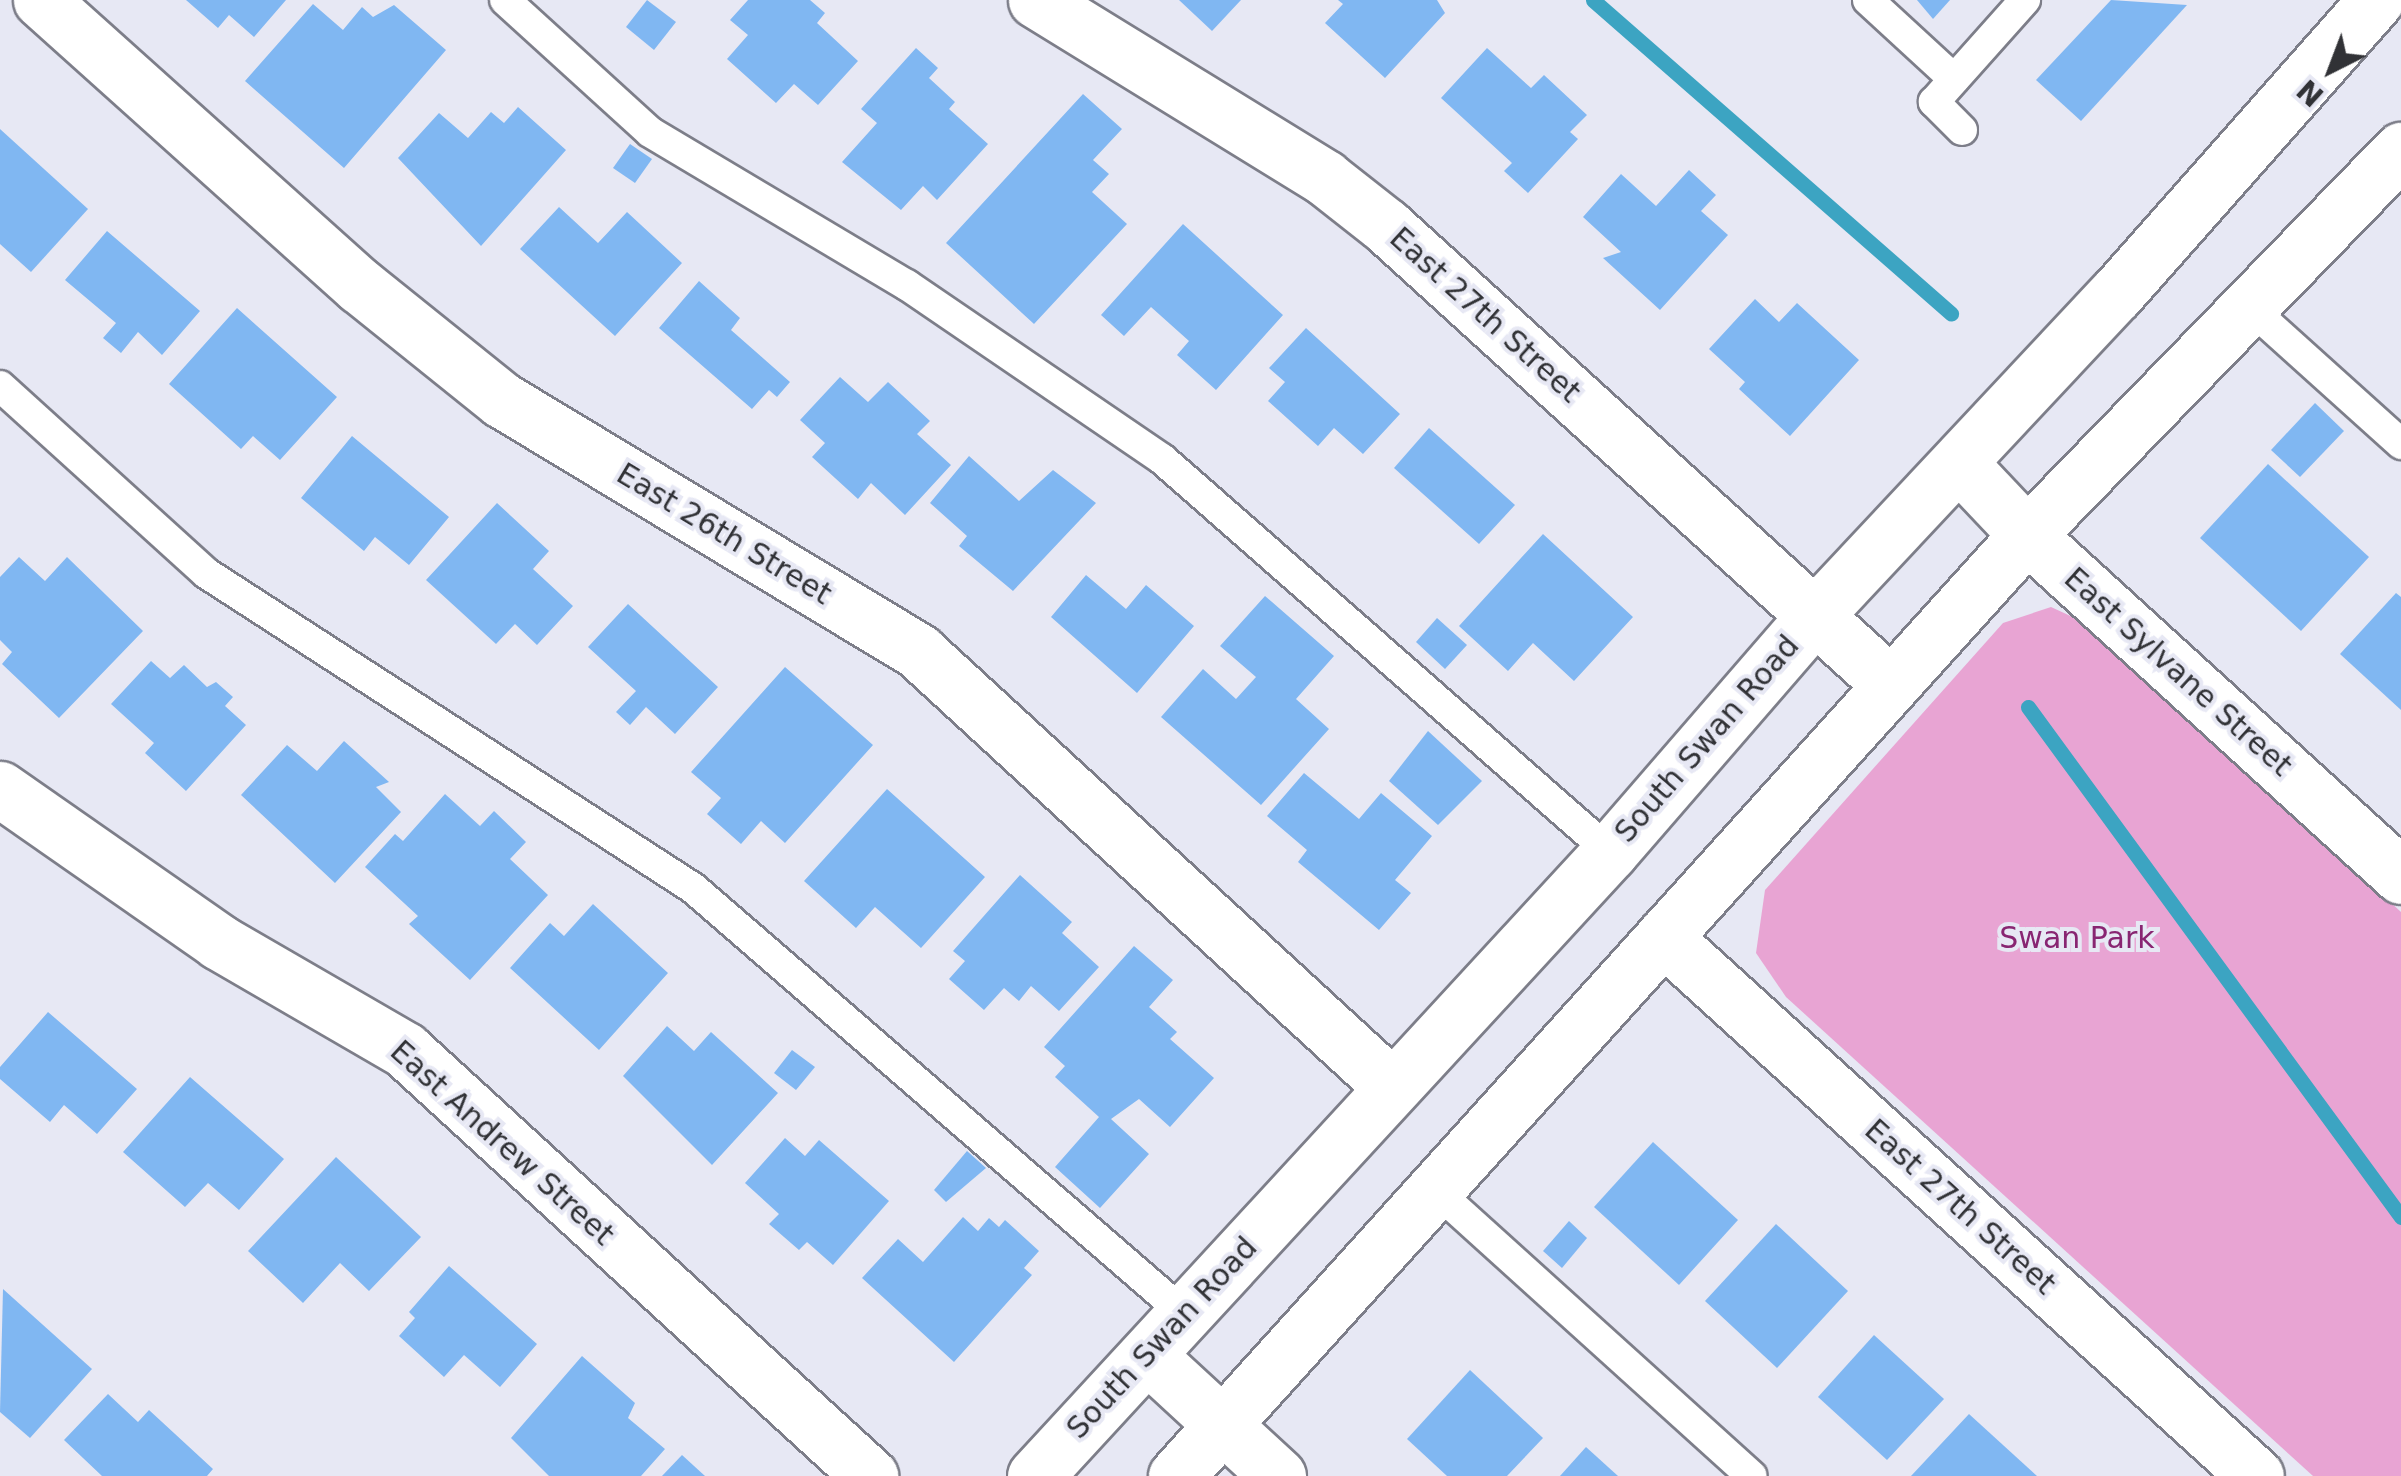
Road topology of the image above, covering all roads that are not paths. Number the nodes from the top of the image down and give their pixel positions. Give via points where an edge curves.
1 (41, 0) edge
2 (505, 0) edge
3 (1036, 0) edge
4 (2025, 0) edge
5 (2376, 0) edge
6 (1879, 3) edge
7 (1954, 79) junction
8 (1962, 130) dead end
9 (2401, 150) edge
10 (2248, 307) junction
11 (0, 386) edge
12 (2401, 444) edge
13 (1959, 463) junction
14 (2027, 535) junction
15 (1817, 613) junction
16 (1891, 685) junction
17 (0, 789) edge
18 (1610, 852) junction
19 (2401, 876) edge
20 (1663, 937) junction
21 (1391, 1086) junction
22 (1434, 1189) junction
23 (1186, 1315) junction
24 (1148, 1356) junction
25 (1224, 1426) junction
26 (870, 1476) edge
27 (1036, 1476) edge
28 (1176, 1476) edge
29 (1278, 1476) edge
30 (1752, 1476) edge
31 (2256, 1476) edge

1 - 21 street, East 26th Street via 360,286 502,400 919,652
2 - 18 lane via 650,132 906,285 1162,459
3 - 15 street, East 27th Street via 1325,178
4 - 7 lane
5 - 13 street, South Swan Road
6 - 7 lane
7 - 8 lane via 1934,102
9 - 10 street
10 - 12 lane
10 - 14 street
11 - 23 lane via 206,573 694,888
13 - 14 street, East Sylvane Street
13 - 15 street, South Swan Road
14 - 16 street
14 - 19 street, East Sylvane Street
15 - 16 street, East 27th Street
15 - 18 street, South Swan Road
16 - 20 street
17 - 26 street, East Andrew Street via 219,942 405,1050
18 - 21 street, South Swan Road
20 - 22 street
20 - 31 street, East 27th Street
21 - 23 street, South Swan Road
22 - 25 street
22 - 30 lane
23 - 24 street, South Swan Road
24 - 25 street
24 - 27 street, South Swan Road
25 - 28 street
25 - 29 street

